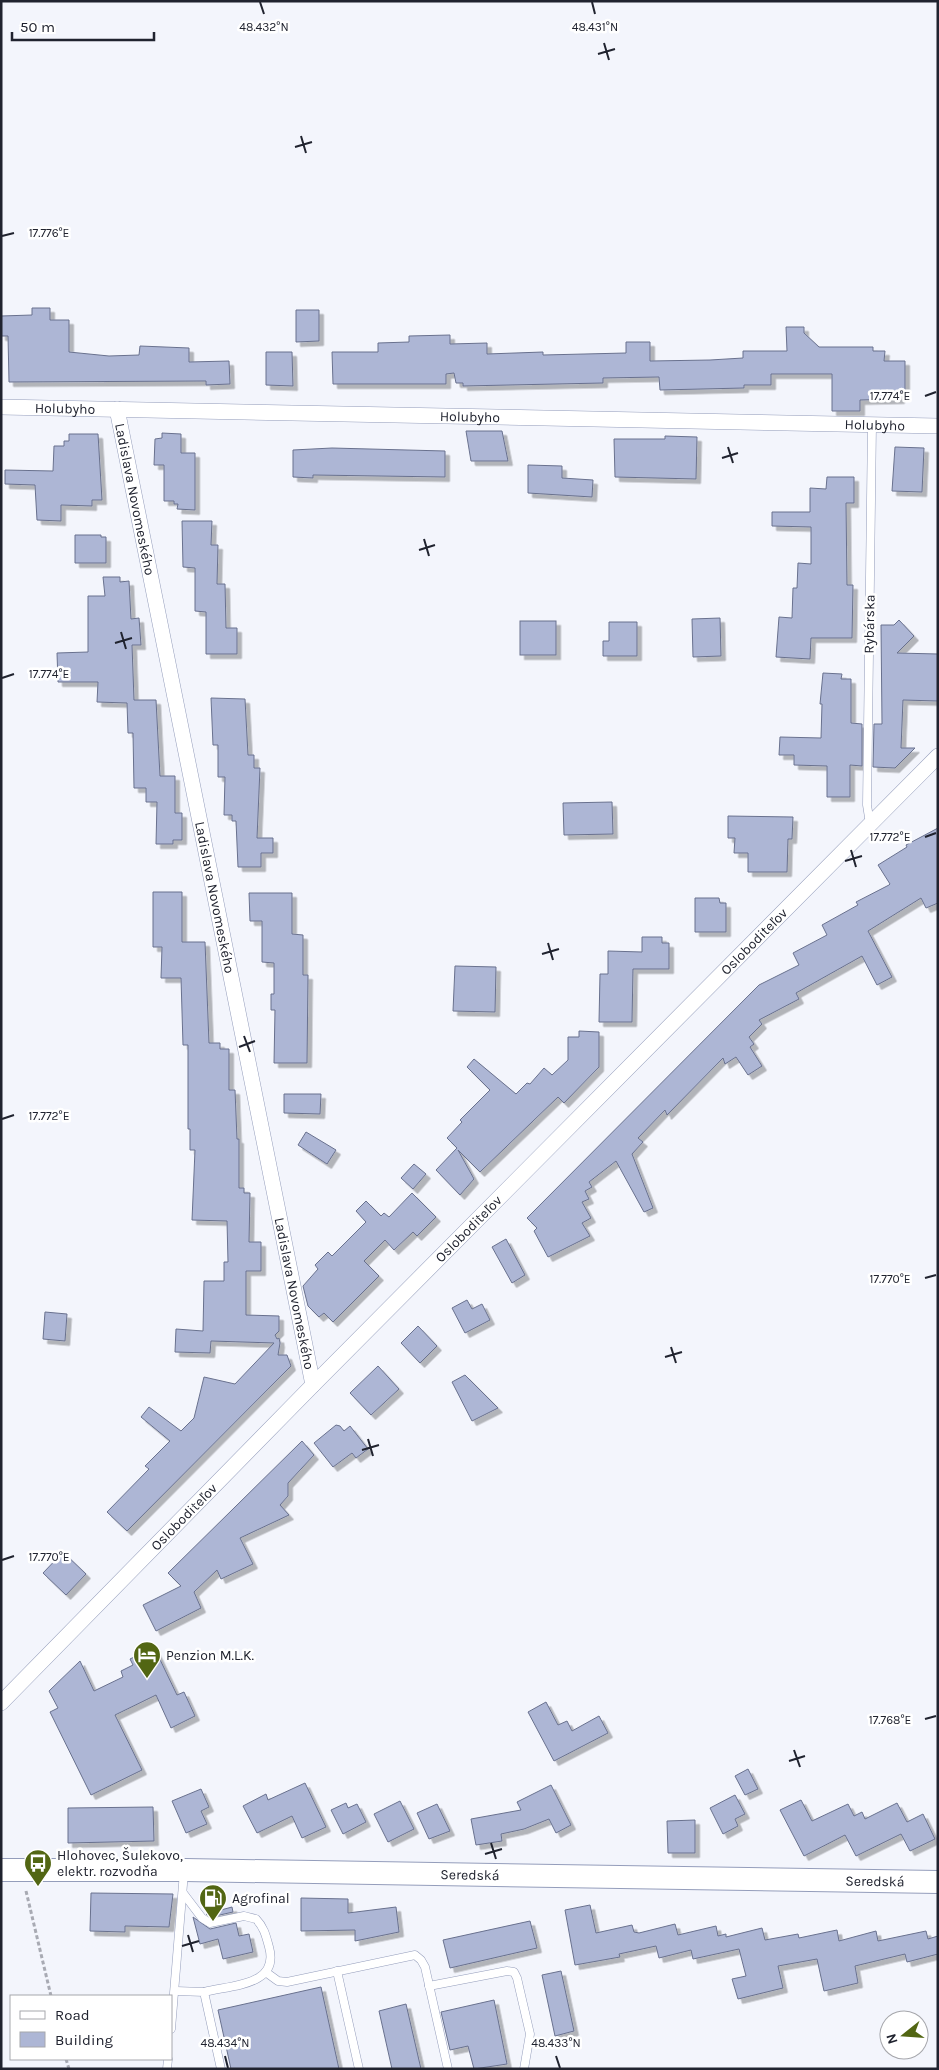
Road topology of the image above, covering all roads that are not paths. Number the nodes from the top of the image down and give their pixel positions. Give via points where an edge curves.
1 (1, 408) edge
2 (117, 408) junction
3 (872, 424) junction
4 (938, 426) edge
5 (938, 756) edge
6 (870, 824) junction
7 (313, 1385) junction
8 (1, 1704) edge
9 (11, 1870) edge
10 (185, 1870) junction
11 (938, 1882) edge
12 (183, 1893) junction
13 (337, 1971) junction
14 (267, 1972) junction
15 (429, 1986) junction
16 (176, 1990) junction
17 (204, 1992) junction
18 (172, 2021) edge
19 (221, 2069) edge
20 (359, 2069) edge
21 (448, 2069) edge
22 (524, 2069) edge

1 - 2 street, Holubyho
2 - 3 street, Holubyho
2 - 7 street, Ladislava Novomeského
3 - 4 street, Holubyho
3 - 6 lane, Rybárska via 867,805
5 - 6 street, Osloboditeľov
6 - 7 street, Osloboditeľov
7 - 8 street, Osloboditeľov
9 - 10 street, Seredská
10 - 11 street, Seredská
10 - 12 lane
12 - 14 lane via 202,1918 210,1923 250,1916 260,1923 272,1960
12 - 16 lane
13 - 14 lane via 283,1983
13 - 15 lane via 415,1955 421,1960
13 - 20 lane
14 - 17 lane via 253,1980
15 - 21 lane
15 - 22 lane via 514,1972 530,2034
16 - 17 lane
16 - 18 lane
17 - 19 lane

